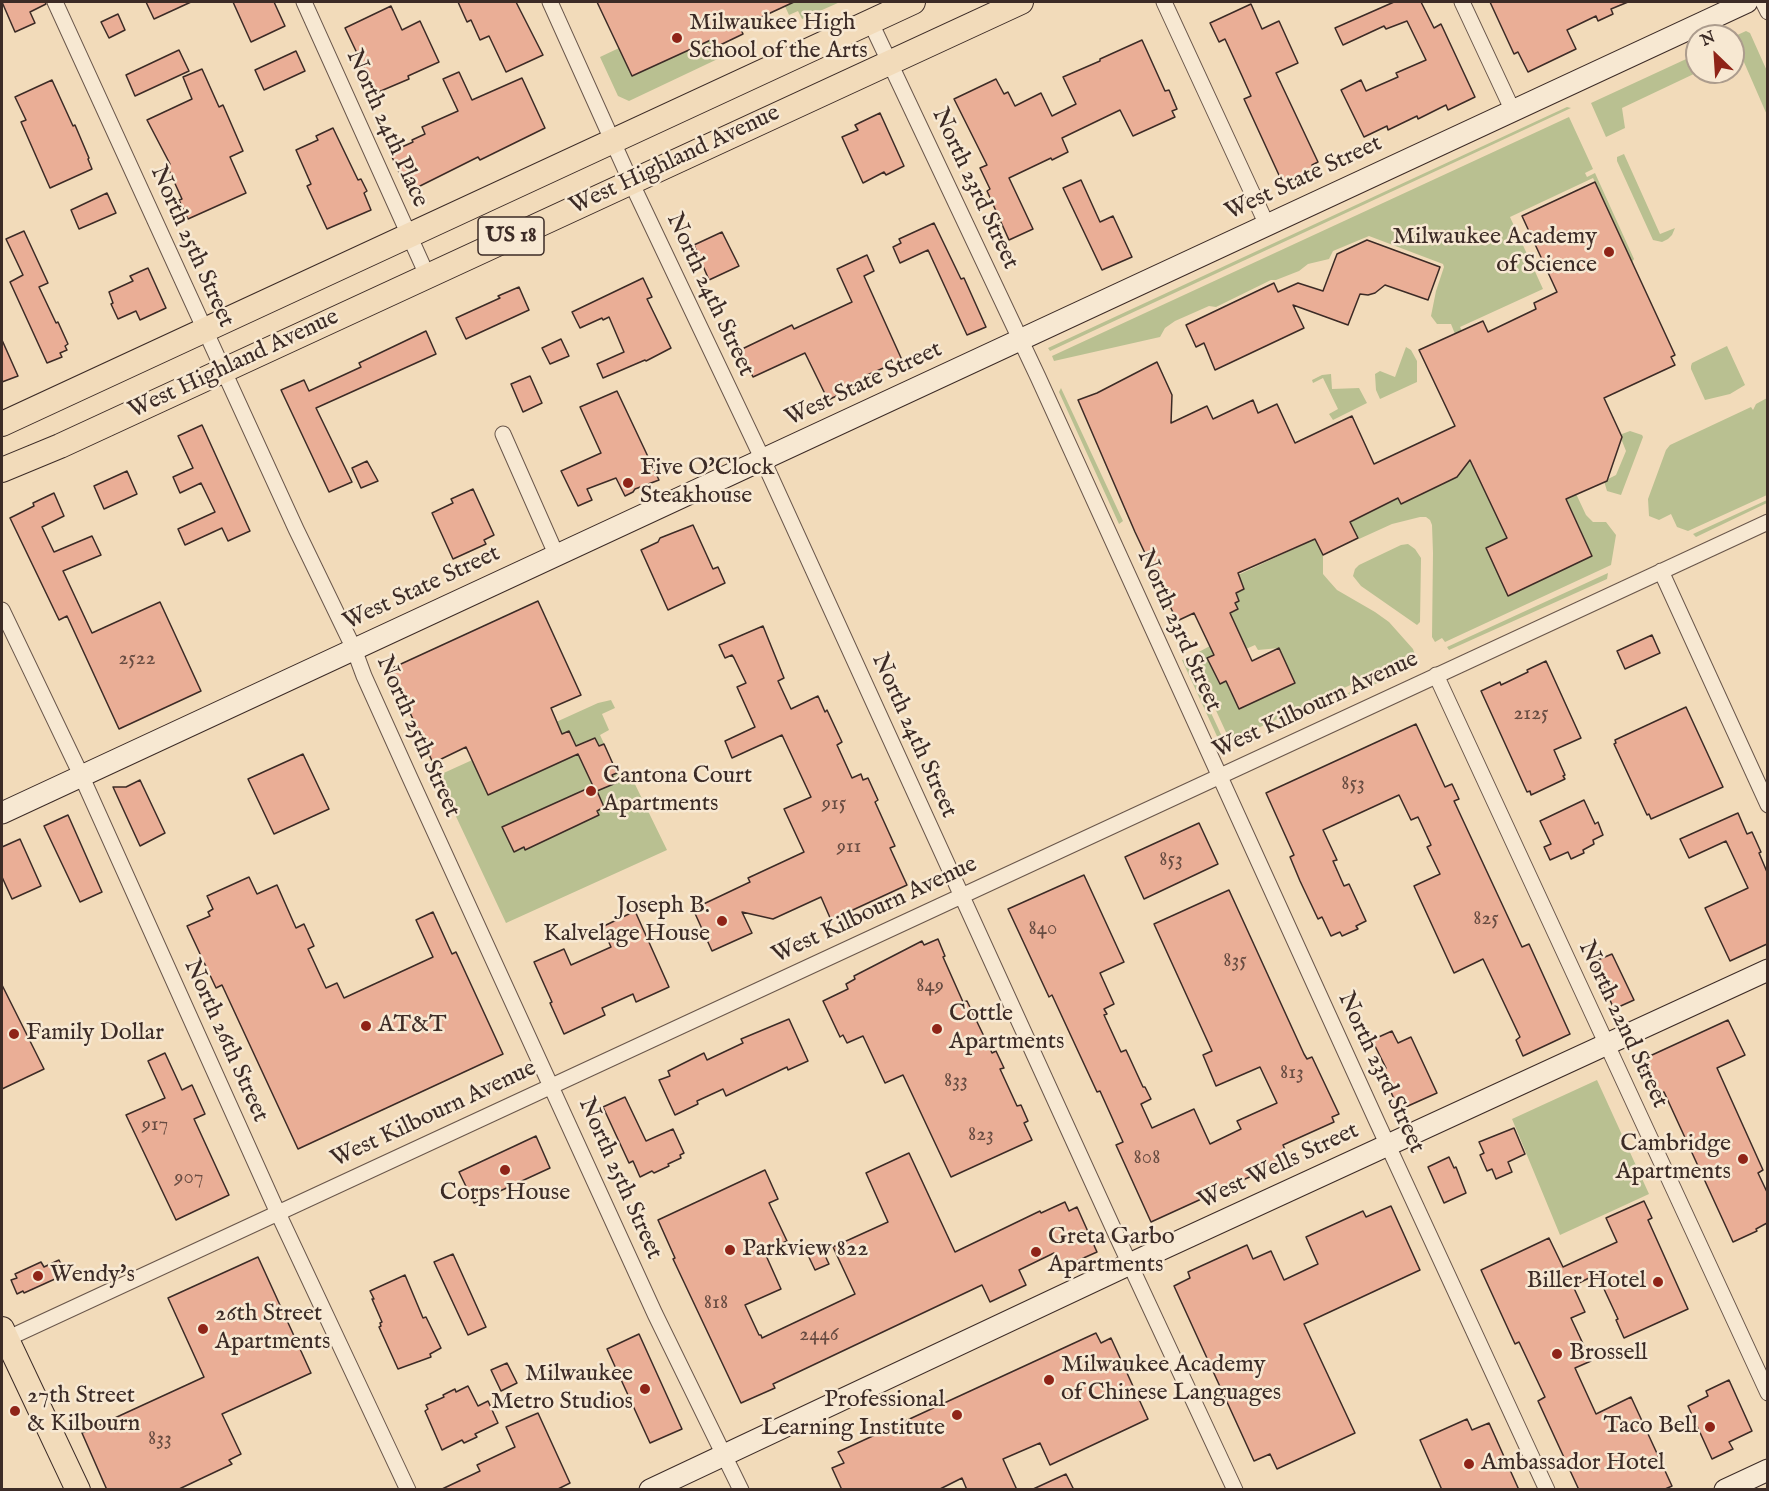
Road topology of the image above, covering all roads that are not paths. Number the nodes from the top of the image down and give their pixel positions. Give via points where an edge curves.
1 (55, 2) edge
2 (304, 2) edge
3 (550, 2) edge
4 (913, 2) edge
5 (1021, 2) edge
6 (1164, 2) edge
7 (1462, 2) edge
8 (1747, 2) edge
9 (1762, 2) edge
10 (1767, 12) edge
11 (870, 21) junction
12 (889, 62) junction
13 (1512, 109) junction
14 (612, 140) junction
15 (631, 182) junction
16 (1267, 225) junction
17 (409, 235) junction
18 (428, 275) junction
19 (205, 331) junction
20 (1020, 341) junction
21 (223, 371) junction
22 (2, 424) edge
23 (503, 434) dead end
24 (763, 460) junction
25 (2, 470) edge
26 (1767, 522) edge
27 (556, 554) junction
28 (1661, 571) junction
29 (2, 610) edge
30 (354, 649) junction
31 (1436, 675) junction
32 (81, 775) junction
33 (1219, 776) junction
34 (1767, 805) edge
35 (2, 813) edge
36 (960, 896) junction
37 (1767, 970) edge
38 (1606, 1044) junction
39 (552, 1086) junction
40 (1388, 1144) junction
41 (278, 1211) junction
42 (1129, 1264) junction
43 (3, 1336) edge
44 (1767, 1394) edge
45 (723, 1455) junction
46 (1767, 1470) edge
47 (78, 1490) edge
48 (408, 1490) edge
49 (650, 1490) edge
50 (741, 1490) edge
51 (1235, 1490) edge
52 (1547, 1490) edge
53 (1725, 1490) edge

1 - 19 street, North 25th Street
2 - 17 street, North 24th Place
3 - 14 street, North 24th Street
4 - 11 main road, West Highland Avenue / US 18
5 - 12 main road, West Highland Avenue / US 18
6 - 16 street
7 - 13 street
8 - 13 street, West State Street
9 - 10 street
11 - 12 street, North 23rd Street
11 - 14 main road, West Highland Avenue / US 18
12 - 15 main road, West Highland Avenue / US 18
12 - 20 street, North 23rd Street
13 - 16 street, West State Street
14 - 15 street, North 24th Street
14 - 17 main road, West Highland Avenue / US 18
15 - 18 main road, West Highland Avenue / US 18
15 - 24 street, North 24th Street
16 - 20 street, West State Street
17 - 18 street, North 24th Place
17 - 19 main road, West Highland Avenue / US 18
18 - 21 main road, West Highland Avenue / US 18
19 - 21 street, North 25th Street
19 - 22 main road, West Highland Avenue / US 18
20 - 24 street, West State Street
20 - 33 street, North 23rd Street
21 - 25 main road, West Highland Avenue / US 18
21 - 30 street, North 25th Street
23 - 27 street
24 - 27 street, West State Street
24 - 36 street, North 24th Street
26 - 28 street, West Kilbourn Avenue
27 - 30 street, West State Street
28 - 31 street, West Kilbourn Avenue
28 - 34 street
29 - 32 street, North 26th Street
30 - 32 street, West State Street
30 - 39 street, North 25th Street
31 - 33 street, West Kilbourn Avenue
31 - 38 street, North 22nd Street
32 - 35 street, West State Street
32 - 41 street, North 26th Street
33 - 36 street, West Kilbourn Avenue
33 - 40 street, North 23rd Street
36 - 39 street, West Kilbourn Avenue
36 - 42 street, North 24th Street
37 - 38 street, West Wells Street
38 - 40 street, West Wells Street
38 - 44 street, North 22nd Street
39 - 41 street, West Kilbourn Avenue
39 - 45 street, North 25th Street
40 - 42 street, West Wells Street
40 - 52 street, North 23rd Street
41 - 43 street, West Kilbourn Avenue
41 - 48 street, North 26th Street
42 - 45 street, West Wells Street
42 - 51 street, North 24th Street
43 - 47 main road
45 - 49 street, West Wells Street
45 - 50 street, North 25th Street
46 - 53 street

